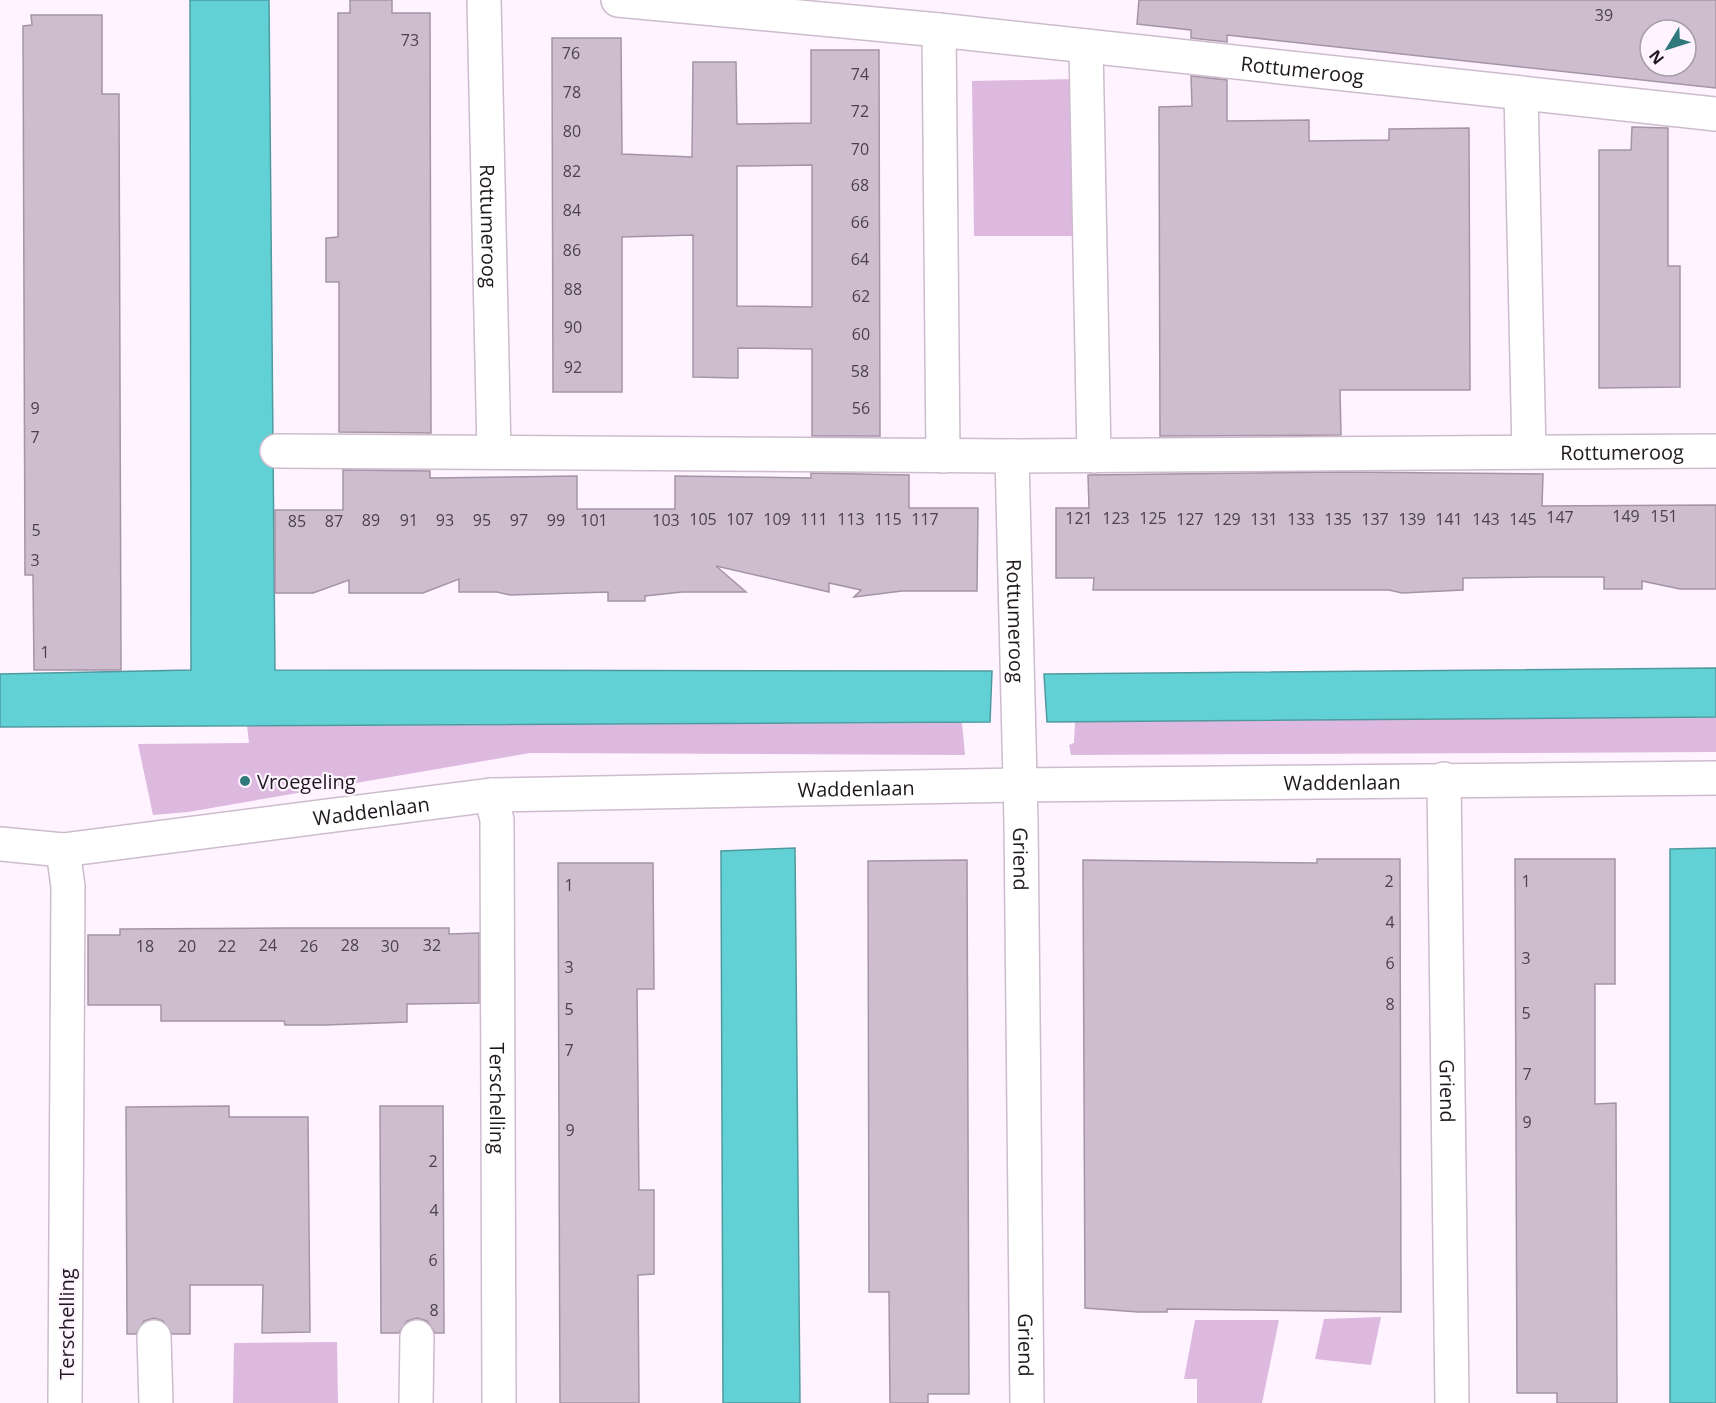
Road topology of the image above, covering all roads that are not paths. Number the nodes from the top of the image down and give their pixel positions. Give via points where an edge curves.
1 (484, 0) edge
2 (618, 0) edge
3 (939, 30) junction
4 (1086, 46) junction
5 (1521, 93) junction
6 (1716, 114) edge
7 (278, 451) dead end
8 (1716, 451) edge
9 (1529, 452) junction
10 (494, 453) junction
11 (943, 456) junction
12 (1012, 456) junction
13 (1094, 456) junction
14 (1716, 778) edge
15 (1444, 779) junction
16 (1018, 785) junction
17 (491, 795) junction
18 (0, 844) edge
19 (63, 850) junction
20 (154, 1337) dead end
21 (417, 1337) dead end
22 (65, 1403) edge
23 (156, 1403) edge
24 (416, 1403) edge
25 (499, 1403) edge
26 (1027, 1403) edge
27 (1452, 1403) edge

1 - 10 street, Rottumeroog
2 - 3 street, Rottumeroog
3 - 4 street, Rottumeroog
3 - 11 street
4 - 5 street, Rottumeroog
4 - 13 street
5 - 6 street, Rottumeroog
5 - 9 street
7 - 10 street, Rottumeroog
8 - 9 street, Rottumeroog
9 - 13 street, Rottumeroog
10 - 11 street, Rottumeroog
11 - 12 street, Rottumeroog
12 - 13 street, Rottumeroog
12 - 16 street, Rottumeroog
14 - 15 street, Waddenlaan
15 - 16 street, Waddenlaan
15 - 27 street, Griend
16 - 17 street, Waddenlaan
16 - 26 street, Griend
17 - 19 street, Waddenlaan
17 - 25 street, Terschelling via 497,820
18 - 19 street, Waddenlaan
19 - 22 street, Terschelling via 68,888
20 - 23 street
21 - 24 street

